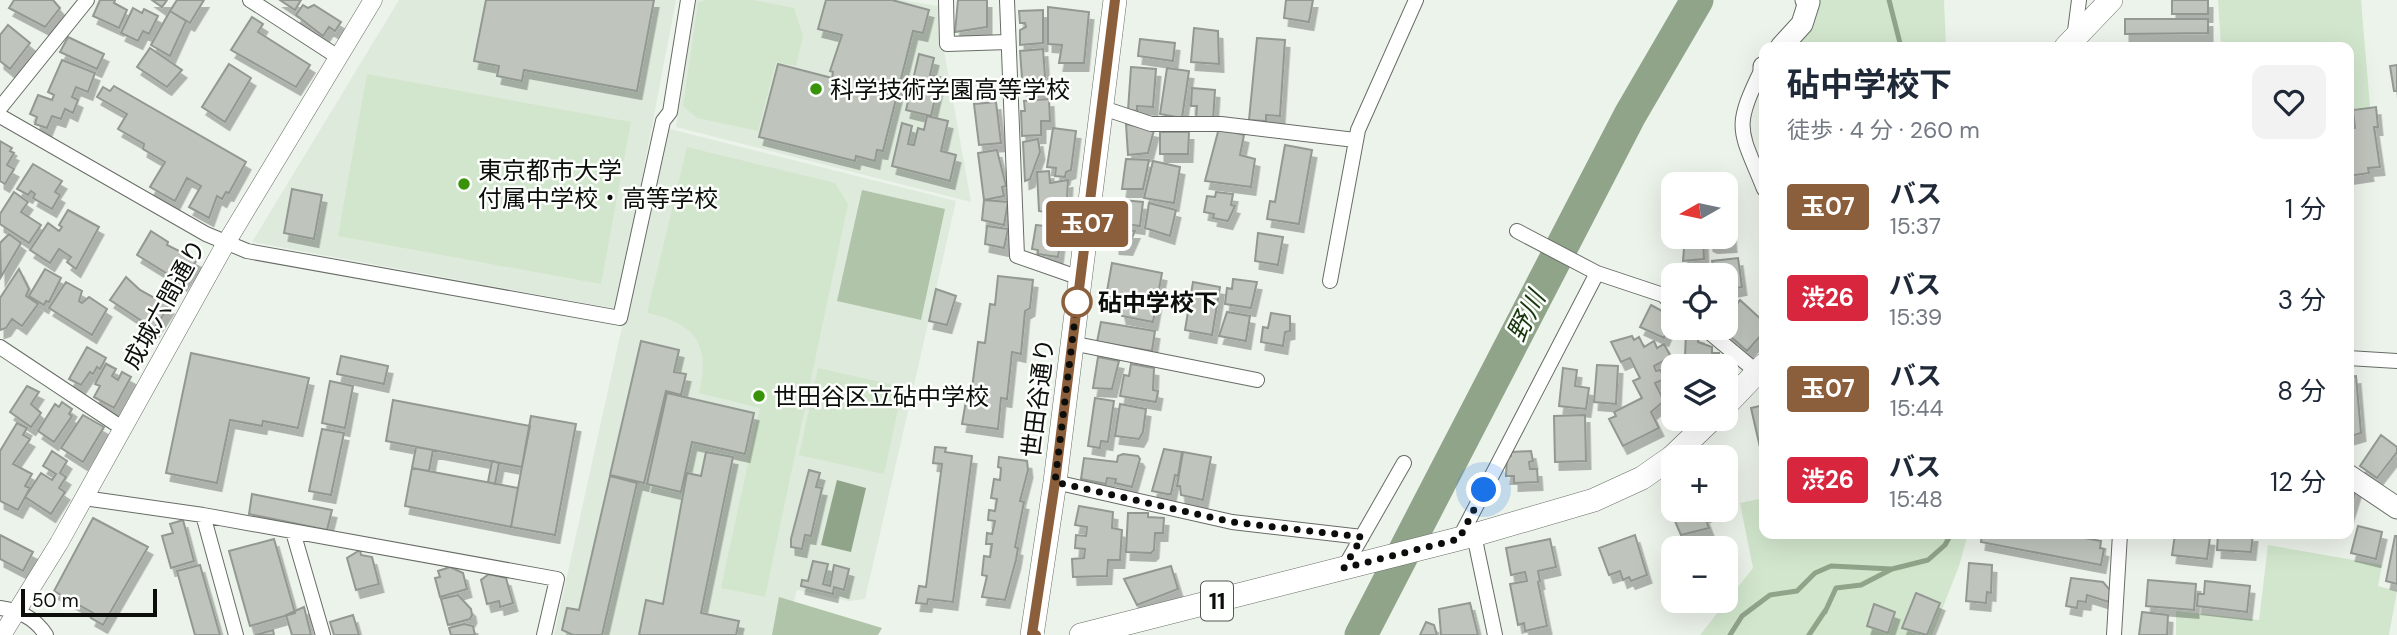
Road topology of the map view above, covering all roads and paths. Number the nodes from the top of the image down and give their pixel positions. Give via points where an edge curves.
1 (87, 0) edge
2 (250, 0) edge
3 (373, 0) edge
4 (688, 0) edge
5 (946, 0) edge
6 (1007, 0) edge
7 (1115, 0) edge
8 (1416, 0) edge
9 (1806, 0) edge
10 (2079, 0) edge
11 (2111, 0) edge
12 (1008, 42) junction
13 (1786, 42) edge
14 (2071, 42) edge
15 (2073, 42) edge
16 (338, 57) junction
17 (1759, 77) edge
18 (0, 108) edge
19 (1103, 108) junction
20 (0, 116) edge
21 (1355, 140) junction
22 (1759, 176) edge
23 (1520, 232) dead end
24 (226, 243) junction
25 (1593, 271) junction
26 (1080, 278) junction
27 (1330, 281) dead end
28 (1661, 294) edge
29 (1721, 340) edge
30 (1071, 343) junction
31 (0, 347) edge
32 (2354, 358) edge
33 (2397, 360) edge
34 (1759, 367) edge
35 (1759, 372) edge
36 (1257, 380) dead end
37 (1738, 393) edge
38 (122, 428) junction
39 (1699, 431) edge
40 (1404, 463) dead end
41 (2354, 479) edge
42 (1055, 482) junction
43 (84, 498) junction
44 (2397, 508) edge
45 (203, 515) junction
46 (293, 532) junction
47 (1362, 537) junction
48 (1460, 539) junction
49 (2120, 539) edge
50 (1348, 567) junction
51 (0, 608) edge
52 (19, 611) junction
53 (2, 635) edge
54 (46, 635) edge
55 (236, 635) edge
56 (323, 635) edge
57 (544, 635) edge
58 (1030, 635) edge
59 (1081, 635) edge
60 (1495, 635) edge
61 (2113, 635) edge

1 - 18 street
2 - 16 street
3 - 16 street, 成城六間通り
4 - 24 street via 670,112 663,121 620,318 247,251
5 - 12 street via 947,44
6 - 12 street
7 - 19 main road, 世田谷通り
8 - 21 street
9 - 13 main road via 1802,24
10 - 14 street
11 - 15 main road
12 - 26 street via 1017,256
16 - 24 street, 成城六間通り
17 - 22 street via 1744,106 1741,131
19 - 21 street via 1151,124 1221,124
19 - 26 main road, 世田谷通り
20 - 24 street
21 - 27 street
23 - 25 street
24 - 38 street, 成城六間通り
25 - 28 street
25 - 48 street
26 - 30 main road, 世田谷通り
29 - 34 street
30 - 36 street
30 - 42 main road, 世田谷通り
31 - 38 street
32 - 33 street
35 - 37 main road
38 - 43 street, 成城六間通り
39 - 48 main road, 11 via 1672,457 1619,490
40 - 47 street
41 - 44 main road
42 - 47 street via 1232,522
42 - 58 main road, 世田谷通り
43 - 45 street
43 - 52 street, 成城六間通り
45 - 46 street
45 - 55 street
46 - 56 street
46 - 57 street via 557,579
47 - 50 street
48 - 50 main road, 11
48 - 60 street
49 - 61 street
50 - 59 main road, 11
51 - 52 street
52 - 53 street, 成城六間通り
52 - 54 street

